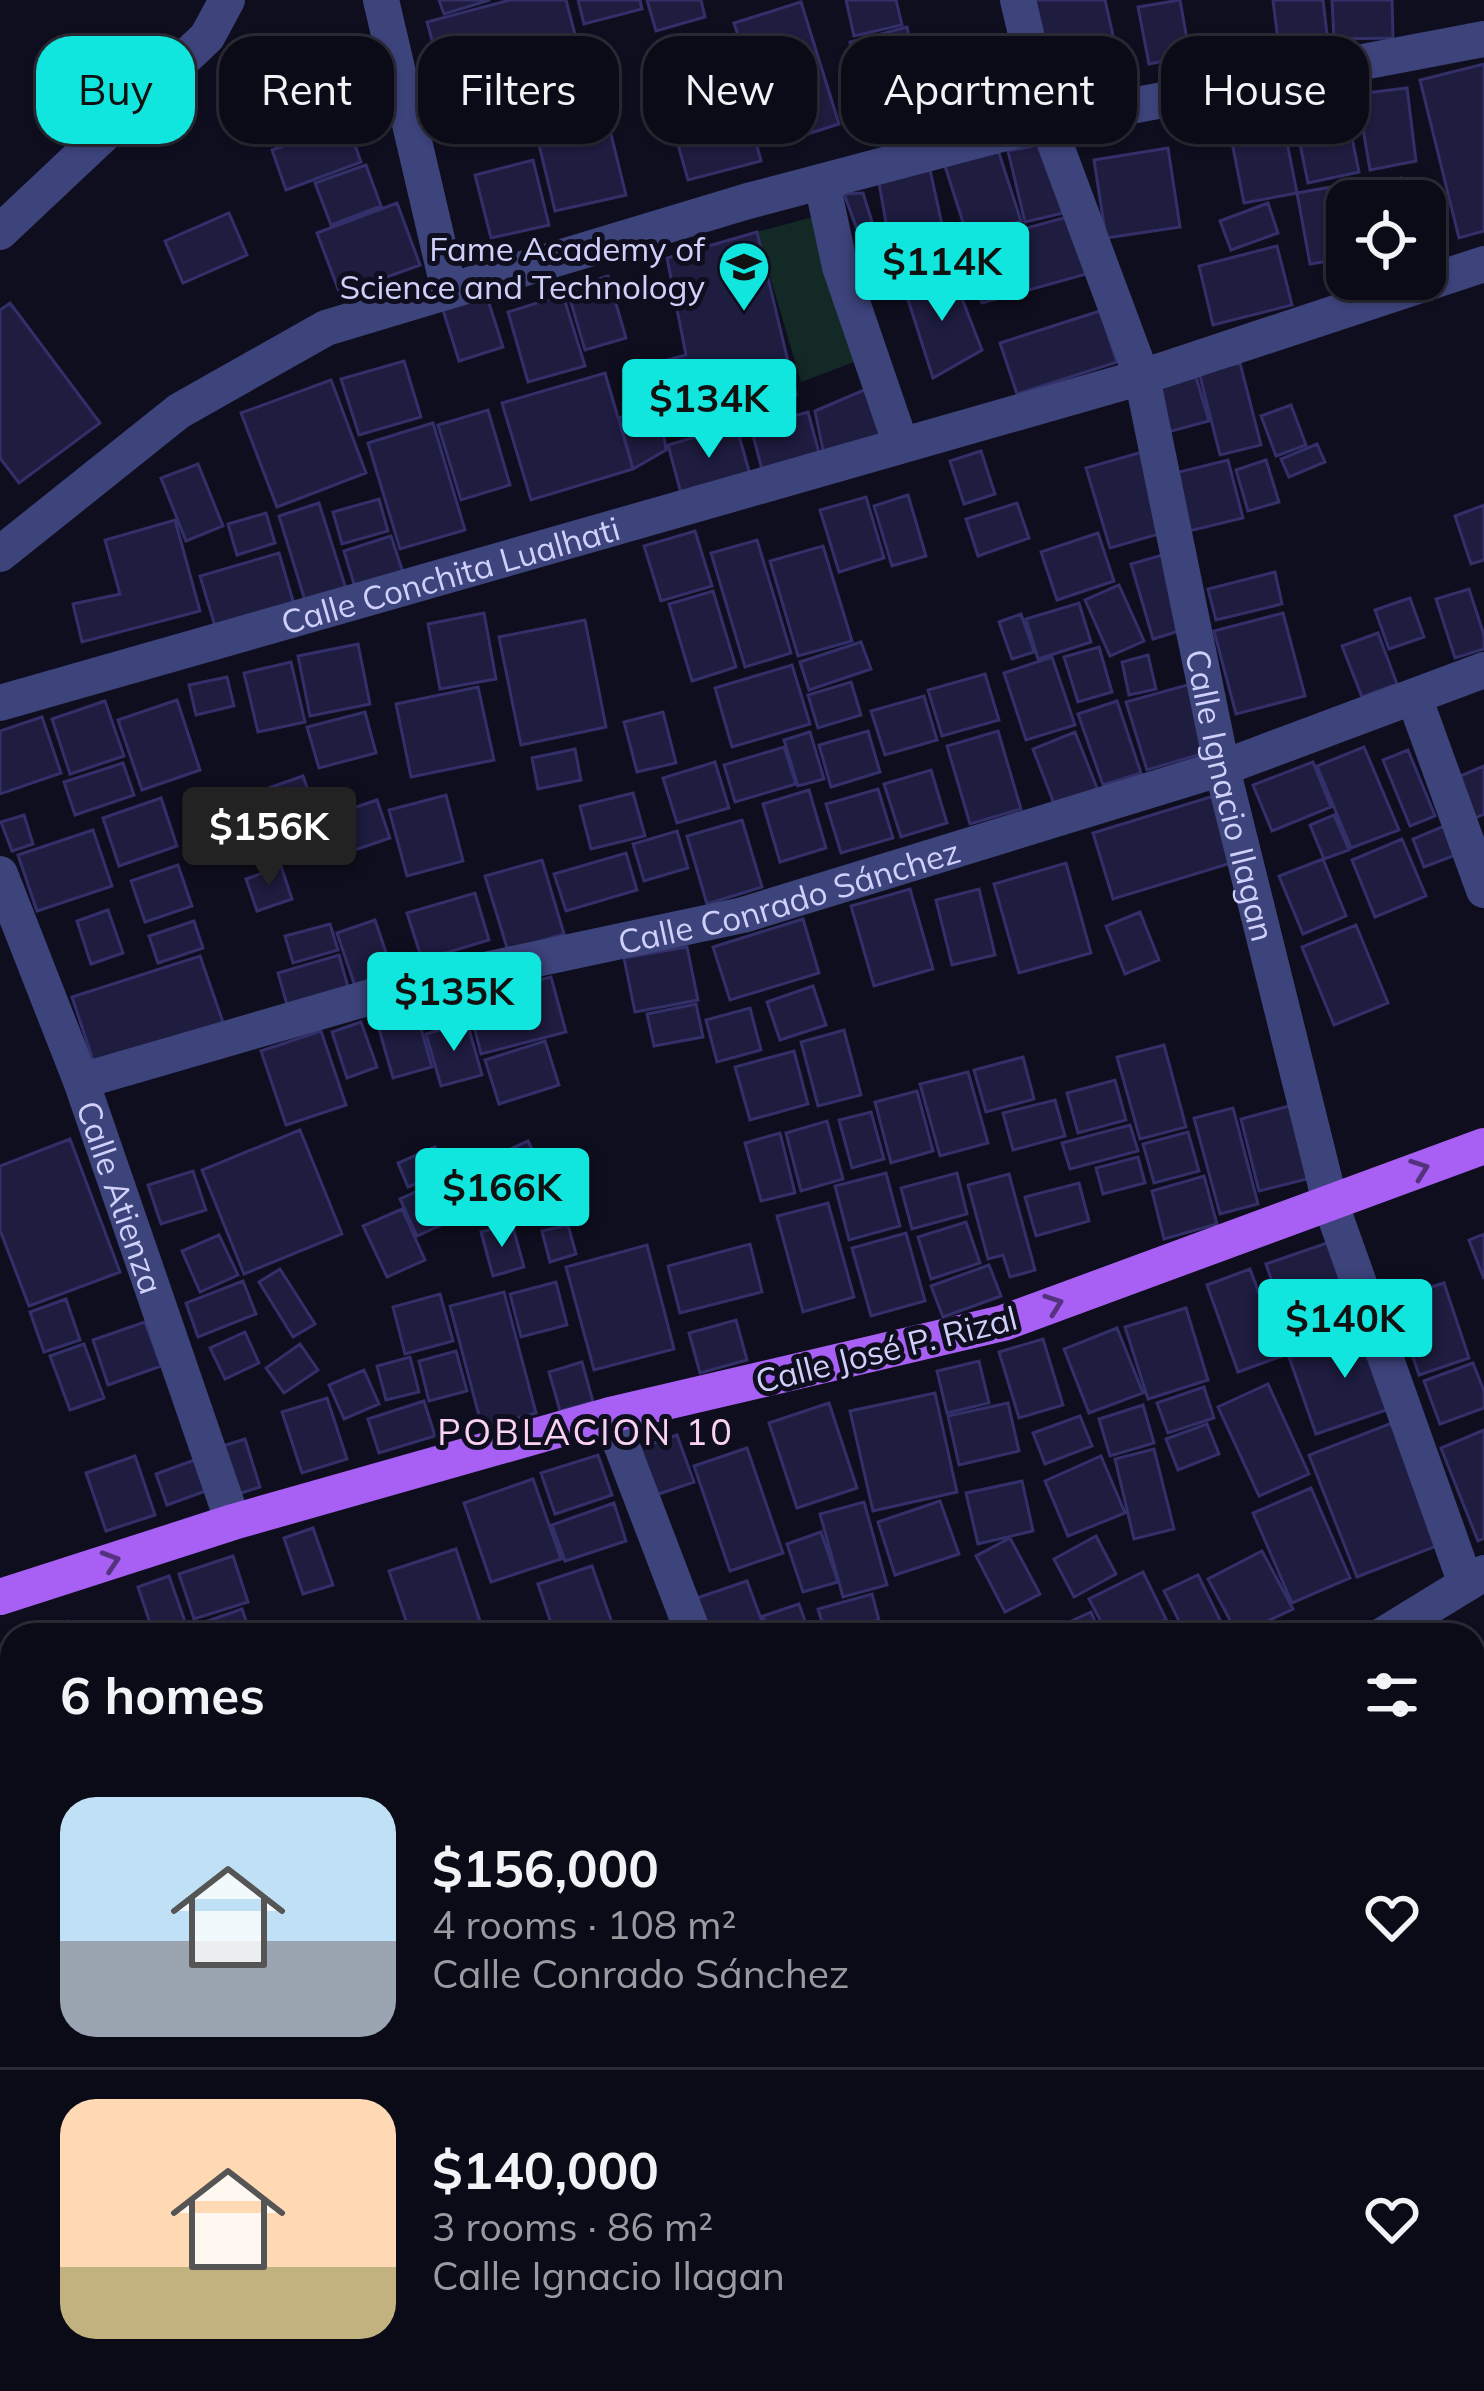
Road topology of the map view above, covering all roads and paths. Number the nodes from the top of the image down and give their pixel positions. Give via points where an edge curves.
1 (227, 0) edge
2 (381, 0) edge
3 (1018, 0) edge
4 (1027, 36) edge
5 (1484, 39) edge
6 (1137, 105) edge
7 (966, 144) edge
8 (1056, 144) edge
9 (822, 183) junction
10 (0, 232) edge
11 (1484, 264) edge
12 (449, 291) junction
13 (1142, 377) junction
14 (901, 446) junction
15 (0, 554) edge
16 (1484, 670) edge
17 (1414, 698) junction
18 (0, 703) edge
19 (1222, 767) junction
20 (0, 874) edge
21 (1484, 890) edge
22 (81, 1081) junction
23 (1484, 1146) edge
24 (1330, 1202) junction
25 (610, 1415) junction
26 (232, 1522) junction
27 (1475, 1578) edge
28 (0, 1597) edge
29 (689, 1623) edge
30 (1402, 1623) edge

1 - 10 street via 207,37
2 - 12 street
3 - 4 street, Calle Ignacio Ilagan
5 - 6 street
7 - 9 street
8 - 13 street, Calle Ignacio Ilagan
9 - 12 street
9 - 14 street via 840,267
11 - 13 street, Calle Conchita Lualhati
12 - 15 street via 326,328 179,411
13 - 14 street, Calle Conchita Lualhati
13 - 19 street, Calle Ignacio Ilagan
14 - 18 street, Calle Conchita Lualhati
16 - 17 street, Calle Conrado Sánchez
17 - 19 street, Calle Conrado Sánchez
17 - 21 street
19 - 22 street, Calle Conrado Sánchez via 742,915 405,987
19 - 24 street, Calle Ignacio Ilagan
20 - 22 street, Calle Atienza
22 - 26 street, Calle Atienza
24 -> 23 main road, Calle José P. Rizal
25 -> 24 main road, Calle José P. Rizal via 1003,1323
24 - 27 street, Calle Ignacio Ilagan
25 - 26 main road, Calle José P. Rizal
25 - 29 street
28 -> 26 main road, Calle José P. Rizal
27 - 30 street

